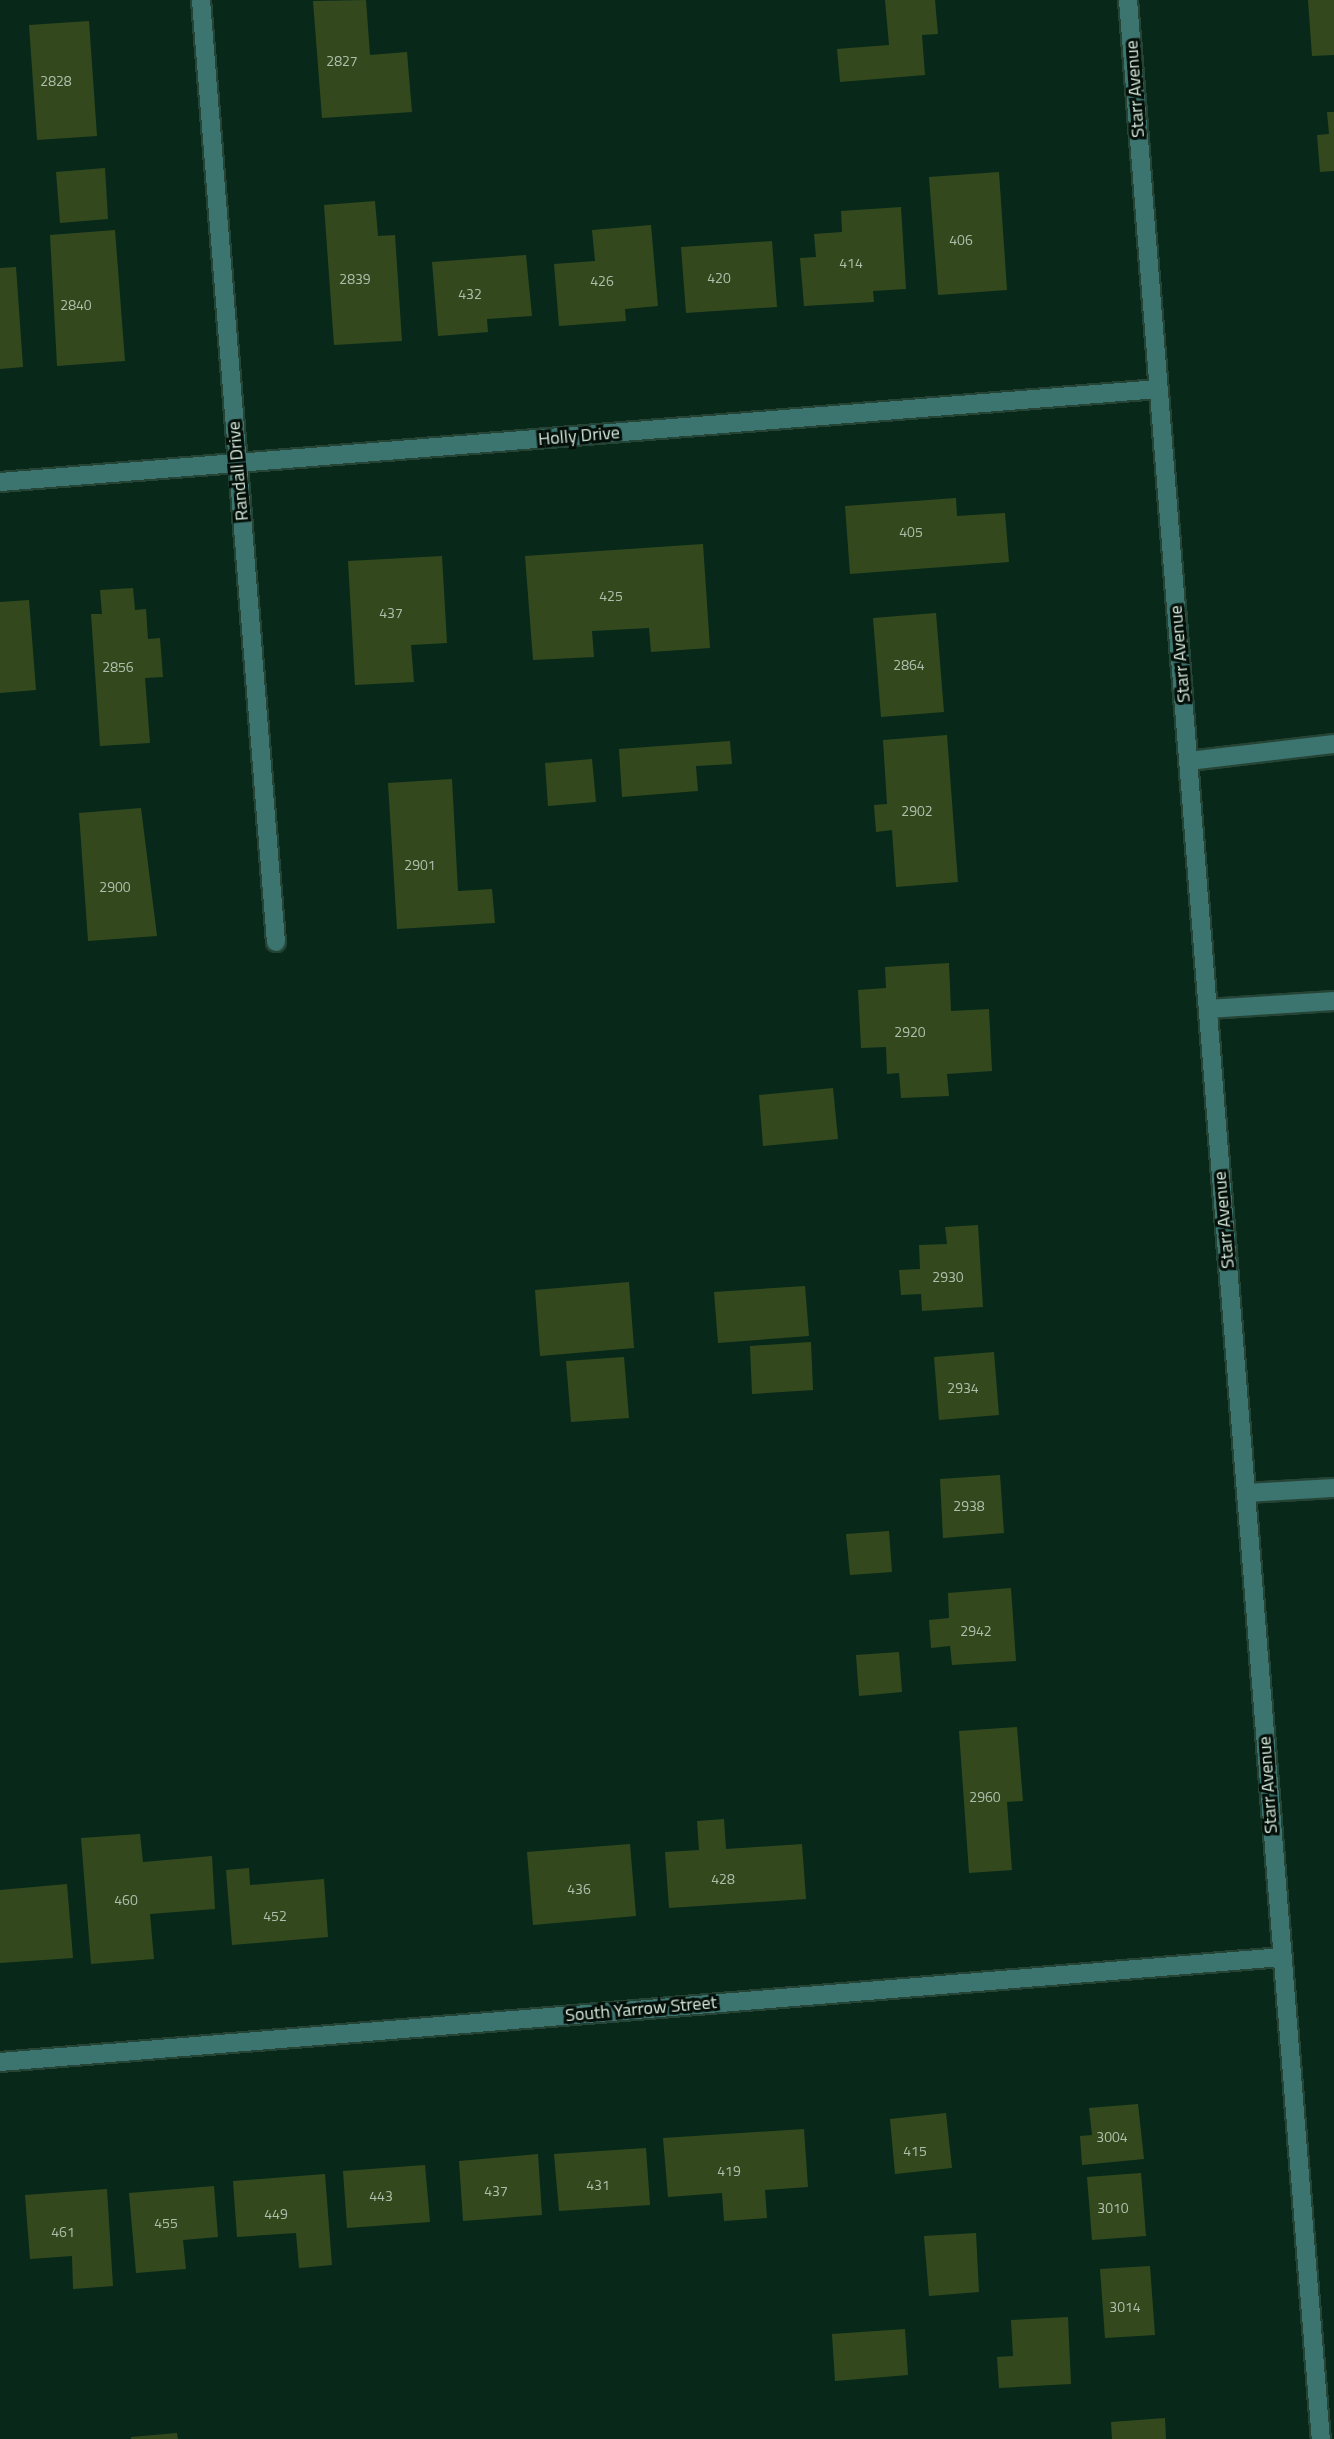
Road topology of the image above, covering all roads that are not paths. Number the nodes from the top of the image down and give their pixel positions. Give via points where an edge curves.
1 (201, 0) edge
2 (1128, 0) edge
3 (1158, 389) junction
4 (238, 463) junction
5 (0, 482) edge
6 (1334, 744) edge
7 (1189, 761) junction
8 (276, 942) dead end
9 (1334, 1001) edge
10 (1208, 1009) junction
11 (1334, 1488) edge
12 (1246, 1493) junction
13 (1282, 1957) junction
14 (0, 2062) edge
15 (1321, 2439) edge

1 - 4 street, Randall Drive
2 - 3 street, Starr Avenue
3 - 4 street, Holly Drive
3 - 7 street, Starr Avenue
4 - 5 street, Holly Drive
4 - 8 street, Randall Drive
6 - 7 street
7 - 10 street, Starr Avenue
9 - 10 street
10 - 12 street, Starr Avenue
11 - 12 street
12 - 13 street, Starr Avenue
13 - 14 street, South Yarrow Street
13 - 15 street, Starr Avenue

